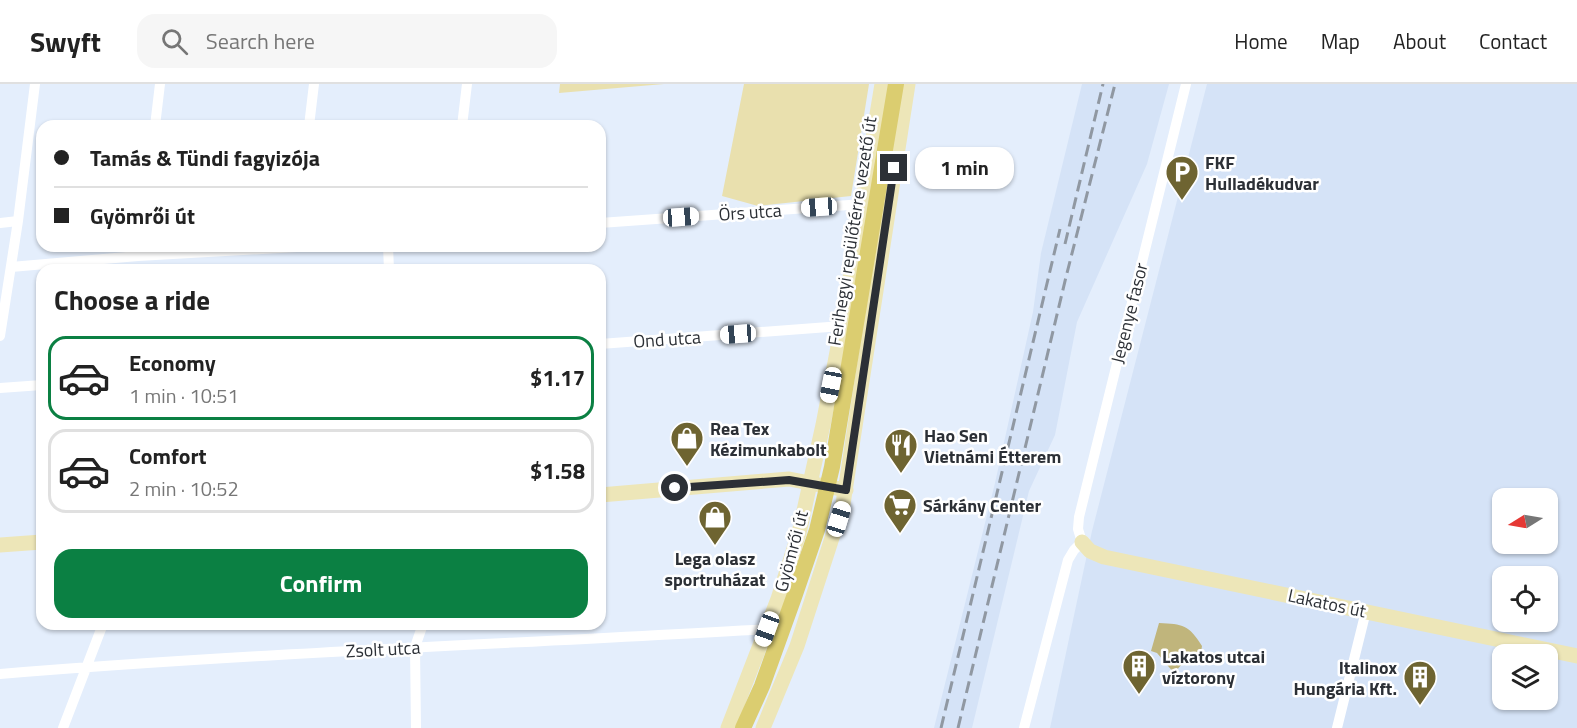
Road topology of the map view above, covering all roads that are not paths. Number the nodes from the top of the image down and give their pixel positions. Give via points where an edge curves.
1 (35, 84) edge
2 (160, 84) edge
3 (315, 84) edge
4 (467, 84) edge
5 (882, 84) edge
6 (896, 84) edge
7 (908, 84) edge
8 (1186, 84) edge
9 (156, 120) edge
10 (310, 120) edge
11 (463, 120) edge
12 (863, 204) junction
13 (18, 222) junction
14 (0, 223) edge
15 (606, 223) edge
16 (131, 252) edge
17 (11, 267) junction
18 (842, 326) junction
19 (0, 336) edge
20 (606, 344) edge
21 (36, 385) edge
22 (0, 388) edge
23 (813, 483) junction
24 (842, 489) junction
25 (606, 495) edge
26 (36, 542) edge
27 (1082, 542) junction
28 (0, 545) edge
29 (1366, 611) junction
30 (767, 629) junction
31 (101, 630) edge
32 (421, 630) edge
33 (415, 647) junction
34 (1577, 656) edge
35 (86, 667) junction
36 (0, 674) edge
37 (63, 728) edge
38 (416, 728) edge
39 (728, 728) edge
40 (743, 728) edge
41 (763, 728) edge
42 (1024, 728) edge
43 (1337, 728) edge

1 - 13 street
2 - 9 street
3 - 10 street
4 - 11 street
5 - 12 street, Gyömrői út
6 - 40 main road, Ferihegyi repülőtérre vezető út via 827,488 798,586
7 - 24 street, Gyömrői út
8 - 27 street, Jegenye fasor via 1079,517
12 - 15 street, Örs utca
12 - 18 street, Gyömrői út
13 - 14 street
13 - 17 street
16 - 17 street
17 - 19 street
18 - 20 street, Ond utca
18 - 23 street, Gyömrői út
21 - 22 street
23 - 24 street
23 - 25 street via 789,480
23 - 30 street, Gyömrői út
24 - 41 street, Gyömrői út via 829,551 801,635
26 - 28 street
27 - 29 street, Lakatos út via 1090,551 1104,556
27 - 42 street via 1068,560
29 - 34 street, Lakatos út
29 - 43 street
30 - 33 street, Zsolt utca
30 - 39 street, Gyömrői út
31 - 35 street
32 - 33 street
33 - 35 street, Zsolt utca
33 - 38 street
35 - 36 street, Zsolt utca
35 - 37 street

